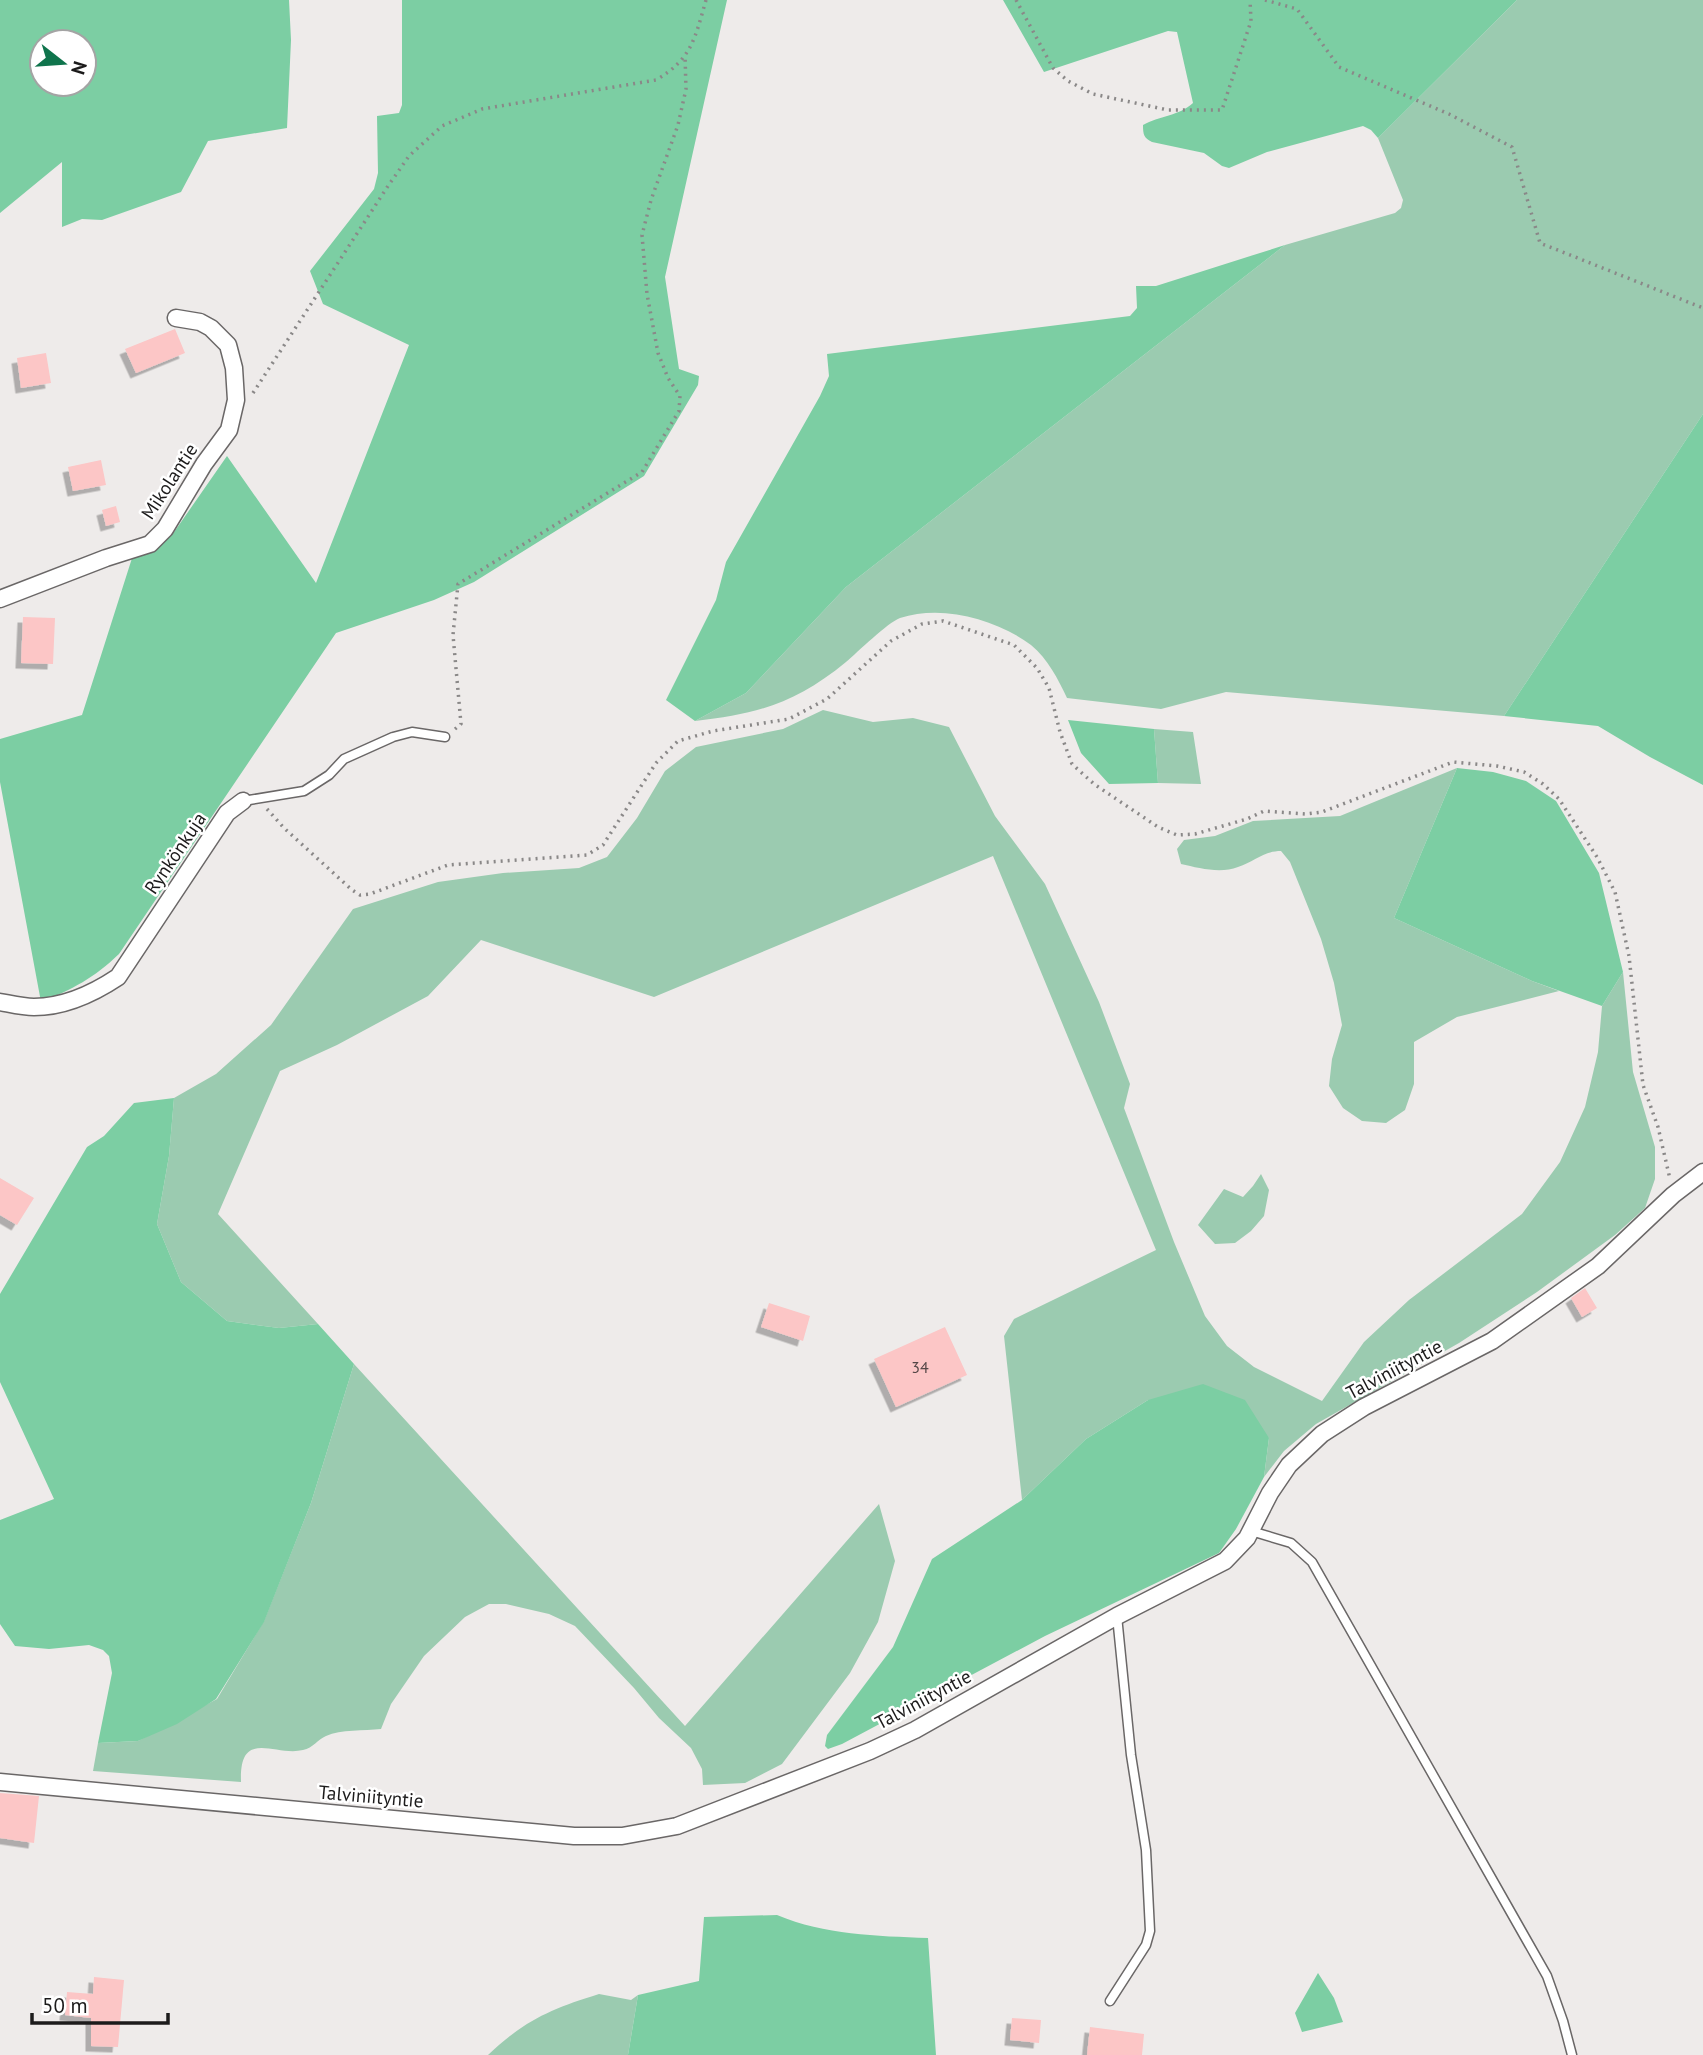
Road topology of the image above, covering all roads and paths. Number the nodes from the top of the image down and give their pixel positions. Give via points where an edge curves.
1 (706, 0) edge
2 (1016, 0) edge
3 (1250, 0) edge
4 (1265, 0) edge
5 (685, 55) junction
6 (1703, 308) edge
7 (176, 318) dead end
8 (250, 398) dead end
9 (0, 599) edge
10 (445, 737) joint
11 (250, 800) junction
12 (0, 1002) edge
13 (1703, 1172) edge
14 (1673, 1195) junction
15 (1251, 1531) junction
16 (1117, 1616) junction
17 (0, 1782) edge
18 (1110, 2001) dead end
19 (1572, 2055) edge

1 - 5 path
2 - 3 path via 1053,68 1068,81 1093,94 1168,110 1222,110 1251,21
4 - 6 path via 1297,9 1339,67 1513,147 1540,243
5 - 8 path via 675,69 656,80 482,109 442,125 409,156
5 - 10 path via 686,89 678,125 642,235 658,352 680,396 679,411 642,472 458,584 453,635 461,724
7 - 9 street, Mikolantie via 200,322 228,345 236,400 229,430 165,529 150,544
10 - 11 lane via 412,732 393,737 344,759 304,792
11 - 12 street, Rynkönkuja via 228,813 118,977 94,992 61,1003 34,1007
11 - 14 path via 360,895 448,865 587,855 604,845 656,763 678,741 789,719 827,699 891,641 922,624 943,621 1014,645 1049,688 1072,764 1094,784 1177,835 1195,834 1264,811 1322,812 1453,762 1524,772 1559,799 1615,892 1629,957 1643,1085
13 - 14 street, Talviniityntie
14 - 15 street, Talviniityntie via 1598,1266 1492,1341 1364,1407 1322,1434 1289,1465
15 - 16 street, Talviniityntie via 1225,1561
15 - 19 lane via 1291,1543 1312,1562 1547,1976
16 - 17 street, Talviniityntie via 870,1751 677,1826 622,1836 574,1836
16 - 18 lane via 1146,1850 1150,1931

